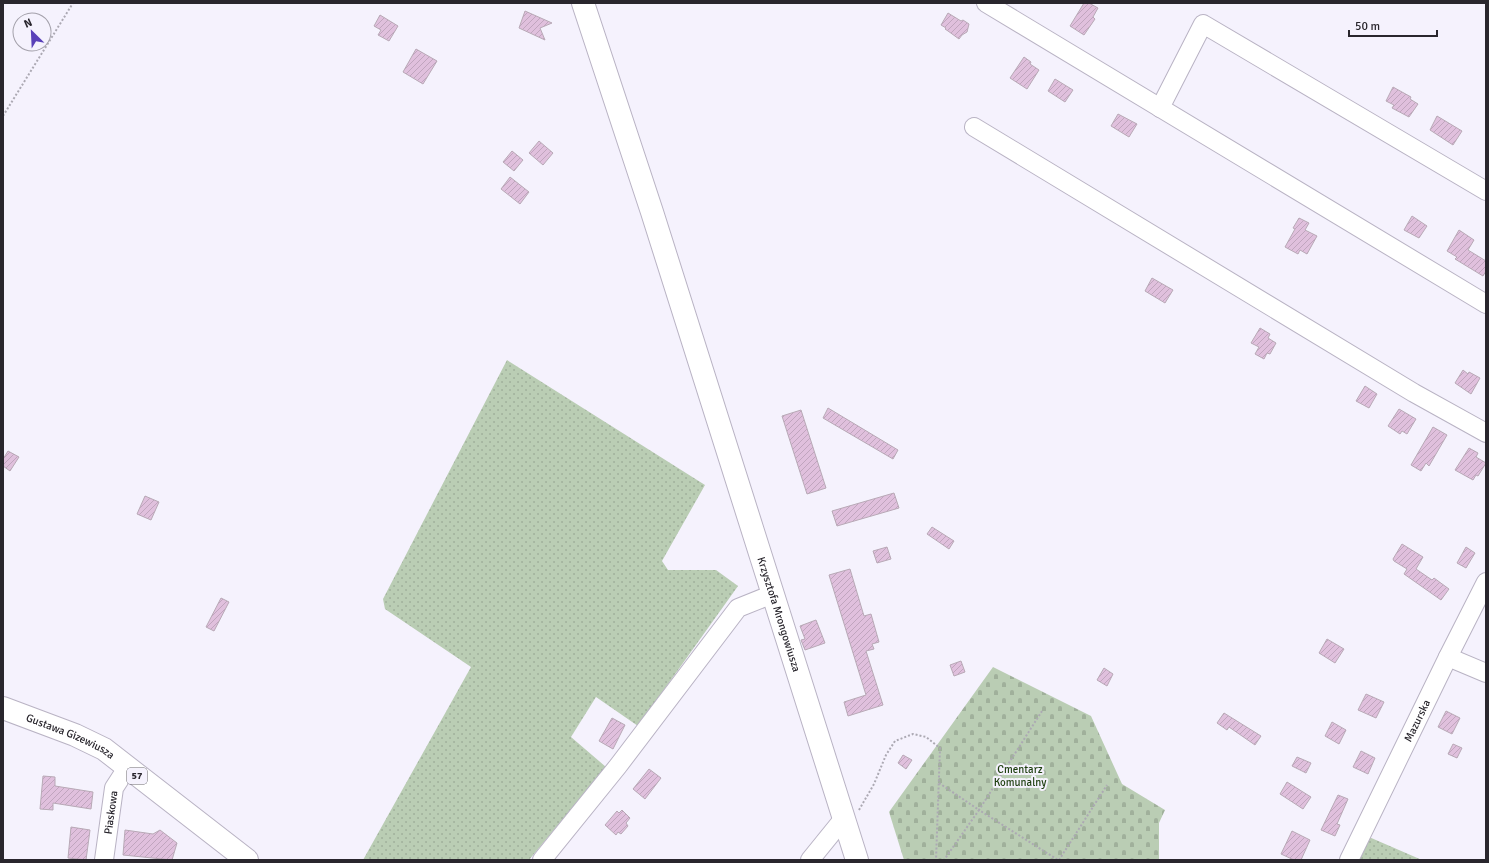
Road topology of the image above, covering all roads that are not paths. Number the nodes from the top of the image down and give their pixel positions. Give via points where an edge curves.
1 (583, 3) edge
2 (986, 3) edge
3 (1160, 108) junction
4 (974, 127) dead end
5 (1486, 191) edge
6 (1486, 304) edge
7 (1486, 434) edge
8 (1486, 582) edge
9 (773, 594) junction
10 (1448, 657) junction
11 (1486, 673) edge
12 (3, 708) edge
13 (127, 768) junction
14 (845, 822) junction
15 (104, 860) edge
16 (247, 860) edge
17 (542, 860) edge
18 (810, 860) edge
19 (857, 860) edge
20 (1349, 860) edge

1 - 9 main road, Krzysztofa Mrongowiusza
2 - 3 street
3 - 5 street via 1203,24
3 - 6 street
4 - 7 street
8 - 10 street, Mazurska
9 - 14 main road, Krzysztofa Mrongowiusza
9 - 17 street via 738,608 618,766
10 - 11 street
10 - 20 street, Mazurska
12 - 13 main road, Gustawa Gizewiusza / 57 via 75,735 104,749
13 - 15 street, Piaskowa via 114,788
13 - 16 main road, Gustawa Gizewiusza / 57
14 - 18 street
14 - 19 main road, Krzysztofa Mrongowiusza

